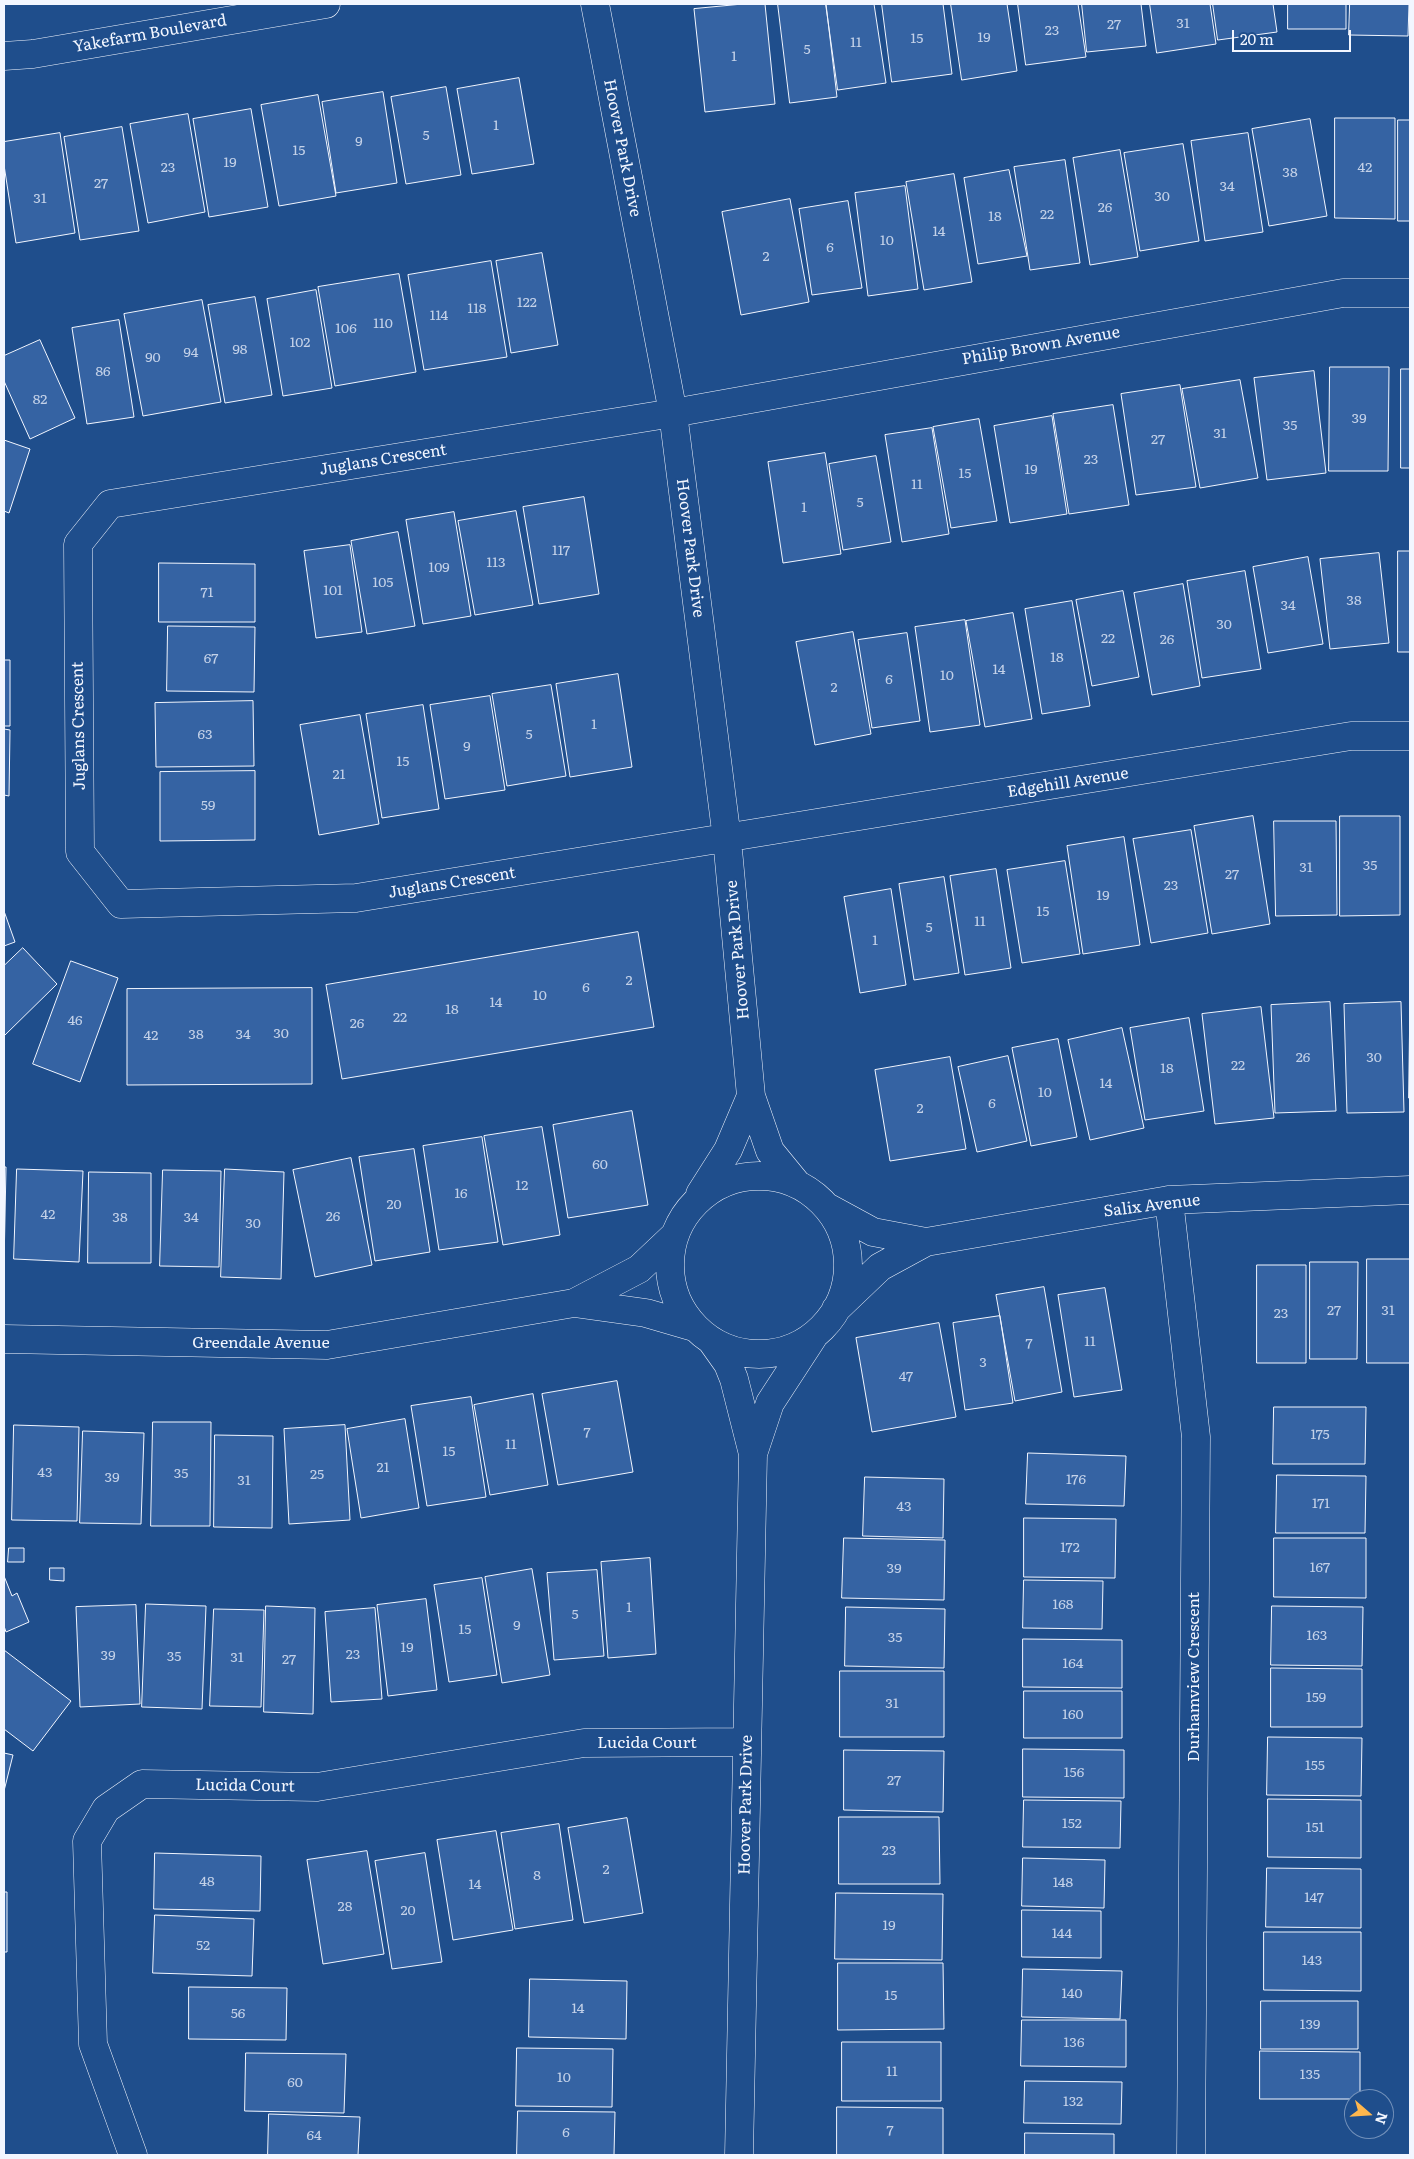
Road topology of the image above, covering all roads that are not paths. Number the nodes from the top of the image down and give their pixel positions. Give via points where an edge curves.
1 (326, 4) edge
2 (595, 4) edge
3 (4, 56) edge
4 (1410, 293) edge
5 (673, 413) junction
6 (1410, 736) edge
7 (728, 839) junction
8 (751, 1096) junction
9 (797, 1184) junction
10 (1410, 1190) edge
11 (1169, 1200) junction
12 (694, 1204) junction
13 (827, 1207) junction
14 (675, 1235) junction
15 (926, 1242) junction
16 (574, 1303) junction
17 (836, 1309) junction
18 (703, 1334) junction
19 (814, 1335) junction
20 (4, 1339) edge
21 (752, 1454) junction
22 (747, 1742) junction
23 (133, 2155) edge
24 (738, 2155) edge
25 (1191, 2155) edge

1 - 3 street, Yakefarm Boulevard via 33,54
2 - 5 street, Hoover Park Drive
4 - 5 street, Philip Brown Avenue via 1343,293
5 - 7 street, Hoover Park Drive
5 - 7 street, Juglans Crescent via 110,504 78,544 80,852 121,904 356,898
6 - 7 street, Edgehill Avenue via 1351,736
7 - 8 street, Hoover Park Drive
8 - 9 street, Hoover Park Drive via 770,1151
8 - 12 street, Hoover Park Drive via 728,1150
9 - 12 street via 780,1178 742,1177 724,1182
9 - 13 street
10 - 11 street, Salix Avenue
11 - 15 street, Salix Avenue
11 - 25 street, Durhamview Crescent via 1196,1438
12 - 14 street via 682,1218
13 - 15 street, Salix Avenue via 873,1232
13 - 17 street via 846,1246 848,1268 845,1289
14 - 16 street, Greendale Avenue via 639,1269
14 - 18 street via 670,1251 672,1284 680,1307
15 - 17 street, Salix Avenue via 880,1268
16 - 18 street, Greendale Avenue via 646,1313
16 - 20 street, Greendale Avenue via 327,1345
17 - 19 street
18 - 19 street via 731,1350 752,1354 774,1353
18 - 21 street, Hoover Park Drive via 728,1364
19 - 21 street, Hoover Park Drive via 770,1403
21 - 22 street, Hoover Park Drive
22 - 23 street, Lucida Court via 584,1743 317,1787 142,1784 106,1809 87,1841 93,2044
22 - 24 street, Hoover Park Drive

